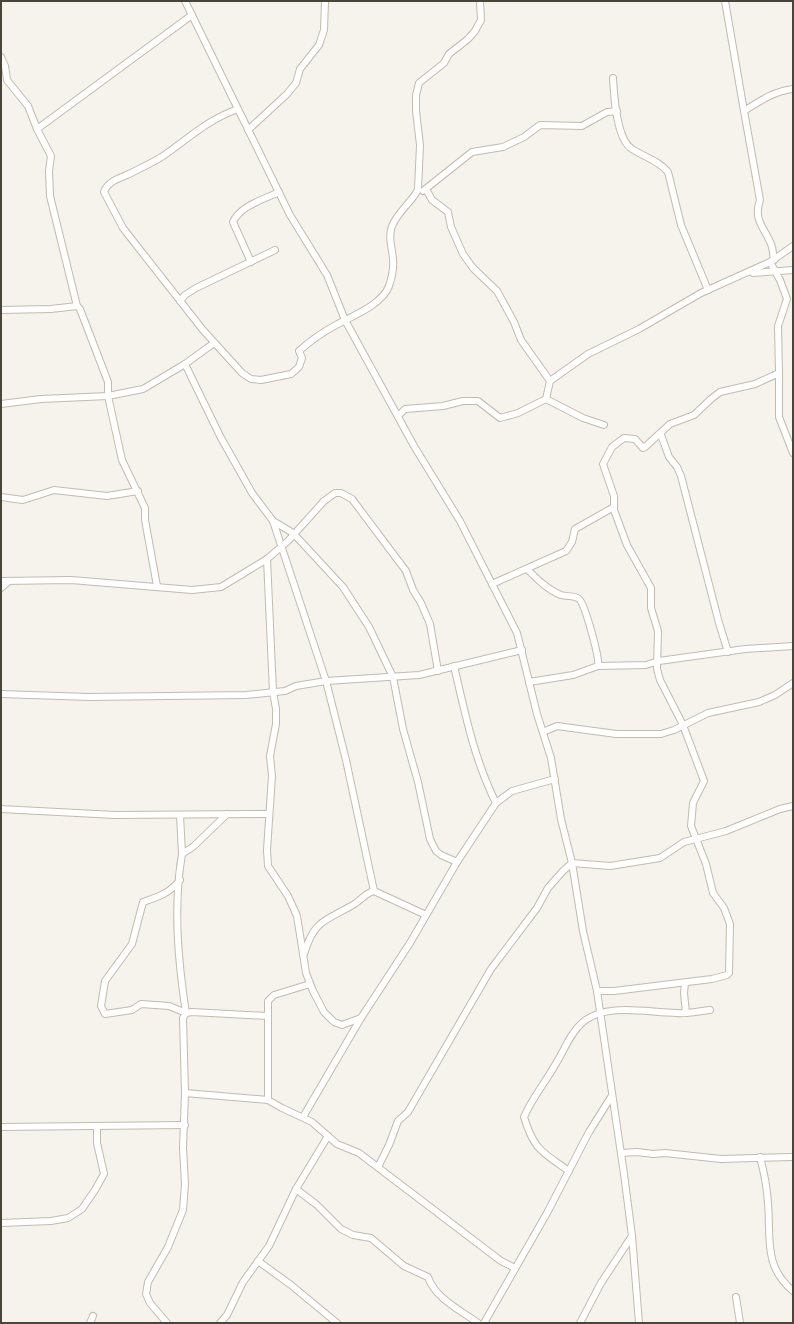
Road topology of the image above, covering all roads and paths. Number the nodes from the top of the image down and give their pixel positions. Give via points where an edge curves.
1 (185, 1) edge
2 (325, 1) edge
3 (480, 1) edge
4 (725, 1) edge
5 (192, 15) junction
6 (1, 57) edge
7 (613, 78) dead end
8 (793, 89) edge
9 (238, 109) junction
10 (617, 111) junction
11 (744, 111) junction
12 (37, 128) junction
13 (248, 130) junction
14 (426, 189) junction
15 (279, 192) junction
16 (417, 193) junction
17 (793, 246) edge
18 (275, 250) dead end
19 (772, 261) junction
20 (251, 262) junction
21 (793, 270) edge
22 (776, 272) junction
23 (748, 273) junction
24 (708, 290) junction
25 (180, 301) junction
26 (77, 306) junction
27 (1, 310) edge
28 (345, 320) junction
29 (214, 343) junction
30 (185, 364) junction
31 (779, 372) junction
32 (550, 381) junction
33 (108, 396) junction
34 (546, 399) junction
35 (1, 404) edge
36 (398, 416) junction
37 (604, 425) dead end
38 (661, 435) junction
39 (793, 453) edge
40 (138, 492) junction
41 (1, 497) edge
42 (614, 507) junction
43 (273, 521) junction
44 (293, 533) junction
45 (282, 545) junction
46 (267, 559) junction
47 (527, 569) junction
48 (1, 581) edge
49 (9, 581) junction
50 (492, 584) junction
51 (157, 586) junction
52 (1, 588) edge
53 (793, 646) edge
54 (522, 650) junction
55 (728, 652) junction
56 (659, 661) junction
57 (454, 666) junction
58 (598, 666) junction
59 (438, 671) junction
60 (393, 677) junction
61 (326, 681) junction
62 (529, 682) junction
63 (793, 683) edge
64 (273, 692) junction
65 (1, 694) edge
66 (683, 725) junction
67 (543, 732) junction
68 (555, 780) junction
69 (496, 803) junction
70 (793, 806) edge
71 (1, 809) edge
72 (227, 814) junction
73 (269, 814) junction
74 (180, 815) junction
75 (696, 840) junction
76 (182, 854) junction
77 (457, 862) junction
78 (572, 863) junction
79 (180, 880) junction
80 (374, 891) junction
81 (426, 915) junction
82 (303, 956) junction
83 (685, 983) junction
84 (310, 984) junction
85 (596, 991) junction
86 (710, 1010) dead end
87 (186, 1013) junction
88 (599, 1013) junction
89 (686, 1013) junction
90 (267, 1016) junction
91 (361, 1018) junction
92 (185, 1093) junction
93 (611, 1097) junction
94 (268, 1100) junction
95 (303, 1117) junction
96 (185, 1125) junction
97 (97, 1126) junction
98 (1, 1127) edge
99 (328, 1136) junction
100 (621, 1153) junction
101 (760, 1157) junction
102 (793, 1157) edge
103 (378, 1167) junction
104 (568, 1171) junction
105 (296, 1189) junction
106 (1, 1223) edge
107 (632, 1236) junction
108 (258, 1261) junction
109 (515, 1268) junction
110 (793, 1291) edge
111 (736, 1297) dead end
112 (93, 1316) dead end
113 (90, 1323) edge
114 (167, 1323) edge
115 (220, 1323) edge
116 (337, 1323) edge
117 (478, 1323) edge
118 (484, 1323) edge
119 (580, 1323) edge
120 (639, 1323) edge
121 (740, 1323) edge

1 - 5 street
2 - 13 street via 324,30 320,45 300,69 296,83 287,94
3 - 16 street via 481,20 475,31 444,63 419,83 416,95 420,145
4 - 11 street
5 - 9 street
5 - 12 street
6 - 12 street via 7,80 28,106
7 - 10 street
8 - 11 street via 773,93
9 - 13 street
9 - 25 street via 220,115 163,156 111,182 104,192 123,228
10 - 14 street via 607,112 582,126 540,125 524,137 503,147 472,152
10 - 24 street via 626,144 663,166 668,172 681,226
11 - 19 street via 760,200 757,210 759,221 771,244
12 - 26 street via 51,156 50,196
13 - 15 street
14 - 16 street
14 - 32 street via 432,200 448,212 451,227 463,254 473,268 497,291 521,340
15 - 20 street via 244,208 233,222
15 - 28 street via 327,276
16 - 28 street via 400,210 392,227 390,244 393,273 387,290 370,307
17 - 19 street
18 - 20 street
19 - 22 street
19 - 23 street
20 - 25 street via 196,288
21 - 22 street
22 - 23 street
22 - 31 street via 787,298 778,326
23 - 24 street
24 - 32 street via 580,359
25 - 29 street
26 - 27 street via 51,310
26 - 33 street via 107,377
28 - 29 street via 299,351 302,358 299,367 290,374 261,380 251,379 242,373
28 - 36 street
29 - 30 street
30 - 33 street via 143,389
30 - 43 street via 220,436 252,493
31 - 38 street via 755,384 720,392 694,415 670,424
31 - 39 street via 779,417
32 - 34 street
33 - 35 street via 41,399
33 - 40 street via 122,460
34 - 36 street via 502,418 480,402 473,401 405,409
34 - 37 street
36 - 50 street via 460,521
38 - 42 street via 643,448 635,439 624,438 612,447 603,464 612,489
38 - 55 street via 668,456 677,466 681,476
40 - 41 street via 107,496 54,490 23,500
40 - 51 street via 145,508
42 - 47 street via 575,528 572,542 566,551
42 - 56 street via 627,545 651,588 651,608 658,631
43 - 44 street
43 - 45 street
44 - 45 street
44 - 59 street via 324,500 335,493 352,499 406,571 430,624
44 - 60 street via 342,587 370,627
45 - 46 street
45 - 61 street
46 - 51 street via 221,587 192,590
46 - 64 street
47 - 50 street
47 - 58 street via 544,585 561,595 575,597 582,602
48 - 49 street
49 - 51 street via 71,580
49 - 52 street
50 - 54 street via 517,633
53 - 55 street
54 - 57 street
54 - 62 street
55 - 56 street
56 - 58 street via 646,665
56 - 66 street via 657,669 660,680
57 - 59 street
57 - 69 street via 466,723 484,778
58 - 62 street via 573,675
59 - 60 street
60 - 61 street
60 - 77 street via 430,839 436,851
61 - 64 street
61 - 80 street
62 - 67 street
63 - 66 street via 759,702 708,713
64 - 65 street via 246,695 89,697
64 - 73 street via 276,724 270,756 272,776
66 - 67 street via 661,734 616,734 557,726
66 - 75 street via 704,781 692,808 691,826
67 - 68 street
68 - 69 street via 512,791
68 - 78 street
69 - 77 street
70 - 75 street
71 - 74 street via 115,815
72 - 73 street
72 - 74 street
72 - 76 street
73 - 82 street via 266,850 268,866 298,916
74 - 76 street
75 - 78 street via 678,845 665,856 654,860 610,866
75 - 83 street via 706,864 713,893 724,908 730,924 729,973 718,978
76 - 79 street
77 - 81 street
78 - 85 street
78 - 103 street via 548,888 537,908 491,969 408,1112 398,1121
79 - 87 street via 179,964
79 - 87 street via 162,895 143,902 132,944 105,981 101,1006 106,1014 132,1010 141,1004 169,1006
80 - 81 street
80 - 82 street via 356,904 324,919 310,938
81 - 91 street
82 - 84 street
83 - 85 street
83 - 89 street
84 - 90 street via 274,995 268,1001
84 - 91 street via 324,1012 334,1022 342,1025
85 - 88 street
86 - 89 street
87 - 90 street
87 - 92 street via 183,1018
88 - 89 street via 626,1010
88 - 93 street
88 - 104 street via 582,1023 572,1035 524,1117 533,1142 541,1152
90 - 94 street
91 - 95 street
92 - 94 street
92 - 96 street
93 - 100 street
93 - 104 street
94 - 95 street
95 - 99 street
96 - 97 street
96 - 114 street via 183,1210 168,1247 148,1282 146,1294 150,1303
97 - 98 street
97 - 106 street via 97,1143 104,1174 82,1209 68,1218
99 - 103 street via 337,1144 359,1153
99 - 105 street
100 - 101 street via 665,1153 721,1159
100 - 107 street
101 - 102 street
101 - 110 street via 768,1200 772,1259 777,1274
103 - 109 street via 501,1261
104 - 109 street
105 - 108 street via 269,1246
105 - 117 street via 341,1229 353,1235 371,1238 404,1266 428,1277 437,1293
107 - 119 street via 601,1283
107 - 120 street
108 - 115 street
108 - 116 street
109 - 118 street
111 - 121 street
112 - 113 street

